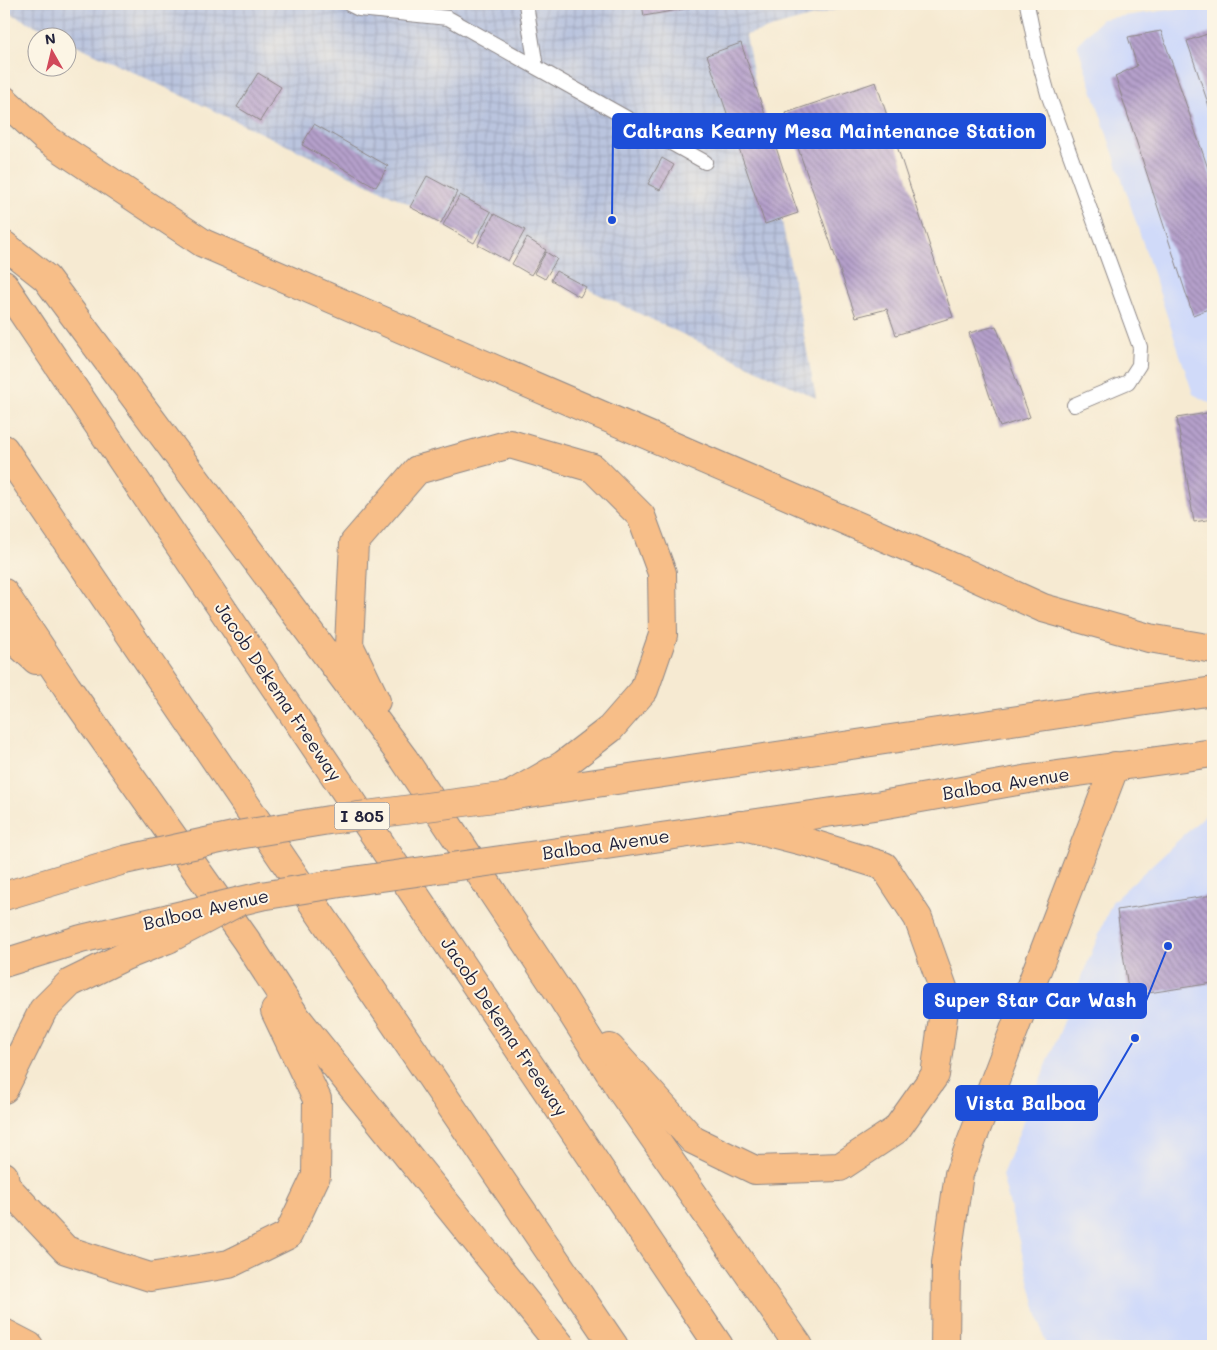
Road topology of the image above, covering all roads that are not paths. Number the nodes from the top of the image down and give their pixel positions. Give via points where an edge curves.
1 (348, 4) edge
2 (526, 4) edge
3 (1027, 4) edge
4 (536, 67) junction
5 (4, 100) edge
6 (705, 162) dead end
7 (4, 245) edge
8 (4, 286) edge
9 (1074, 404) dead end
10 (4, 449) edge
11 (4, 593) edge
12 (4, 631) edge
13 (1213, 649) edge
14 (67, 687) junction
15 (1213, 691) edge
16 (1213, 753) edge
17 (404, 759) junction
18 (1115, 766) junction
19 (509, 796) junction
20 (740, 825) junction
21 (4, 896) edge
22 (168, 929) junction
23 (246, 940) junction
24 (4, 963) edge
25 (558, 991) junction
26 (4, 1089) edge
27 (4, 1176) edge
28 (4, 1333) edge
29 (29, 1346) edge
30 (561, 1346) edge
31 (614, 1346) edge
32 (720, 1346) edge
33 (799, 1346) edge
34 (945, 1346) edge

1 - 4 lane via 359,9 448,18
2 - 4 lane
3 - 9 lane via 1048,94 1140,347 1139,366 1128,382
4 - 6 lane
5 - 13 main road via 45,138 203,243 1043,608 1149,638
7 - 17 main road via 46,278
8 - 32 main road, Jacob Dekema Freeway / I 805
10 - 31 main road
11 - 14 main road
12 - 14 main road
14 - 23 main road
15 - 19 main road
16 - 18 main road, Balboa Avenue
17 - 19 main road via 349,645 354,543 417,470 510,444 593,468 641,516 662,573 663,635 644,690 610,729 563,765
17 - 25 main road
18 - 20 main road, Balboa Avenue
18 - 34 main road via 959,1174 946,1263
19 - 21 main road, bridge via 238,835 124,860
20 - 22 main road, Balboa Avenue, bridge via 261,896
20 - 25 main road via 884,866 918,918 946,996 935,1075 896,1130 840,1167 755,1170 693,1140
22 - 24 main road, Balboa Avenue via 81,939
22 - 26 main road via 125,956 70,983 43,1010
23 - 27 main road via 269,1000 317,1099 316,1176 288,1235 229,1264 150,1277 66,1250 5,1186
23 - 30 main road via 296,1018
25 - 33 main road via 622,1092
28 - 29 main road

